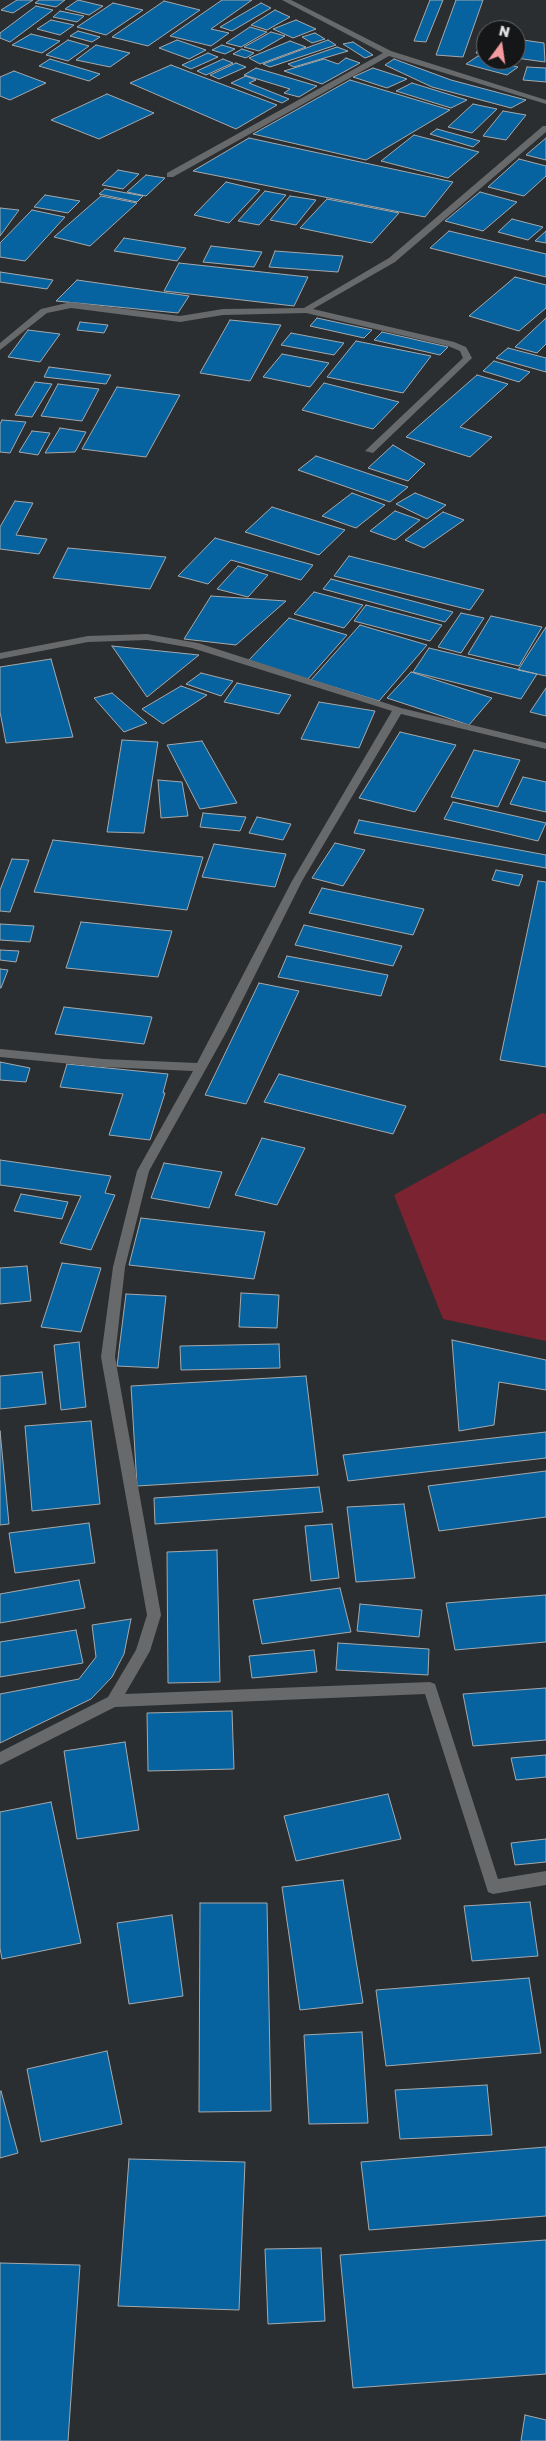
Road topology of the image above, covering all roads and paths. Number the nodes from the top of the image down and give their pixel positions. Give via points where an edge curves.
1 (286, 0) edge
2 (388, 53) junction
3 (546, 102) edge
4 (546, 128) edge
5 (170, 175) dead end
6 (306, 310) junction
7 (0, 347) edge
8 (370, 451) dead end
9 (0, 656) edge
10 (398, 710) junction
11 (546, 746) edge
12 (0, 1053) edge
13 (200, 1067) junction
14 (113, 1701) junction
15 (0, 1759) edge
16 (546, 1878) edge

1 - 2 street
2 - 3 street
2 - 5 street
4 - 6 street via 392,260
6 - 7 street via 223,312 180,319 71,305 44,311
6 - 8 street via 451,344 462,349 468,358
9 - 10 street via 88,639 147,637 194,645
10 - 11 street
10 - 13 street via 297,881
12 - 13 street via 103,1063
13 - 14 street via 143,1171 119,1268 108,1356 154,1615 143,1651
14 - 15 street
14 - 16 street via 430,1688 494,1887

